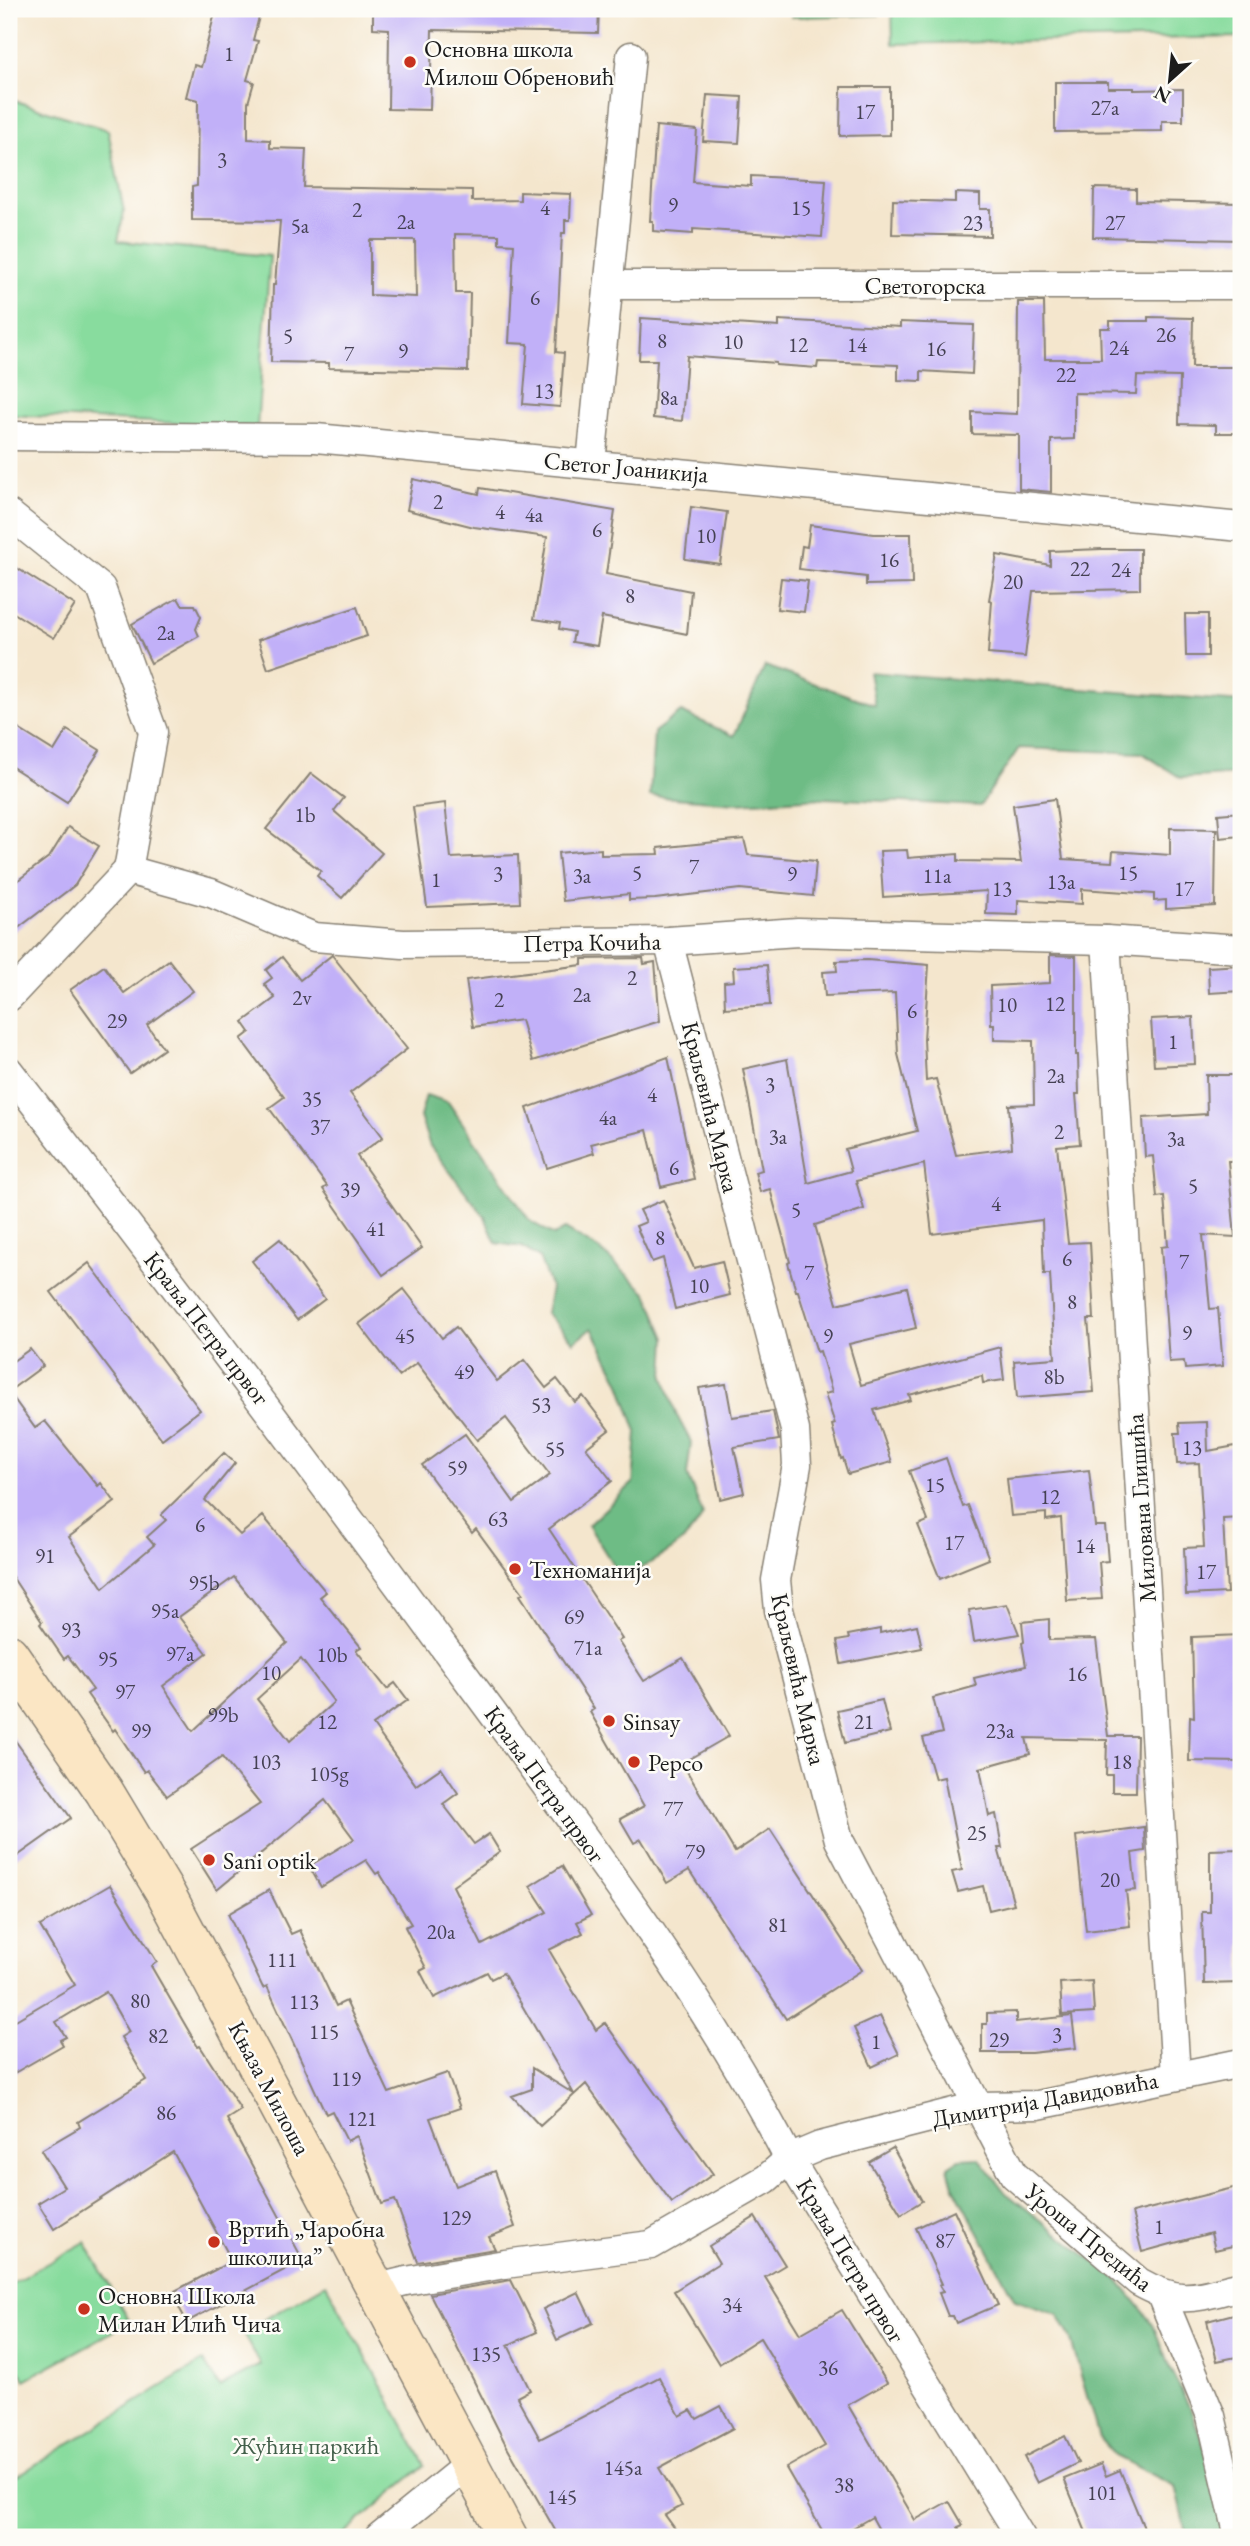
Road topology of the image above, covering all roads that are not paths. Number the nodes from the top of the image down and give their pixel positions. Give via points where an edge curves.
1 (631, 56) dead end
2 (609, 285) junction
3 (1241, 285) edge
4 (9, 436) edge
5 (591, 463) junction
6 (9, 514) edge
7 (1241, 527) edge
8 (128, 870) junction
9 (1105, 940) junction
10 (668, 941) junction
11 (1241, 949) edge
12 (9, 997) edge
13 (9, 1071) edge
14 (9, 1654) edge
15 (1241, 2063) edge
16 (1176, 2076) junction
17 (977, 2106) junction
18 (789, 2160) junction
19 (1241, 2286) edge
20 (377, 2288) junction
21 (1161, 2295) junction
22 (469, 2464) junction
23 (379, 2537) edge
24 (508, 2537) edge
25 (1021, 2537) edge
26 (1239, 2537) edge

1 - 2 street
2 - 3 street, Светогорска
2 - 5 street
4 - 5 street, Светог Јоаникија via 316,438
5 - 7 street, Светог Јоаникија
6 - 8 street via 101,588 153,732
8 - 10 street, Петра Кочића via 211,893 314,937 403,944
8 - 12 street
9 - 10 street, Петра Кочића via 798,932
9 - 11 street, Петра Кочића
9 - 16 street, Милована Глишића
10 - 17 street, Краљевића Марка via 794,1430 797,1465 776,1580 779,1610 839,1840
13 - 18 street, Краља Петра првог via 269,1409 626,1895 760,2104
14 - 20 street, Књаза Милоша via 139,1847
15 - 16 street, Димитрија Давидовића
16 - 17 street, Димитрија Давидовића via 1038,2105
17 - 18 street, Димитрија Давидовића via 820,2146
17 - 21 street, Уроша Предића via 1014,2175 1139,2282
18 - 20 street, Димитрија Давидовића via 766,2179 652,2245 505,2264
18 - 25 street, Краља Петра првог
19 - 21 street, Уроша Предића via 1188,2299
20 - 22 street, Књаза Милоша
21 - 26 street via 1210,2416
22 - 23 street
22 - 24 street, Књаза Милоша

